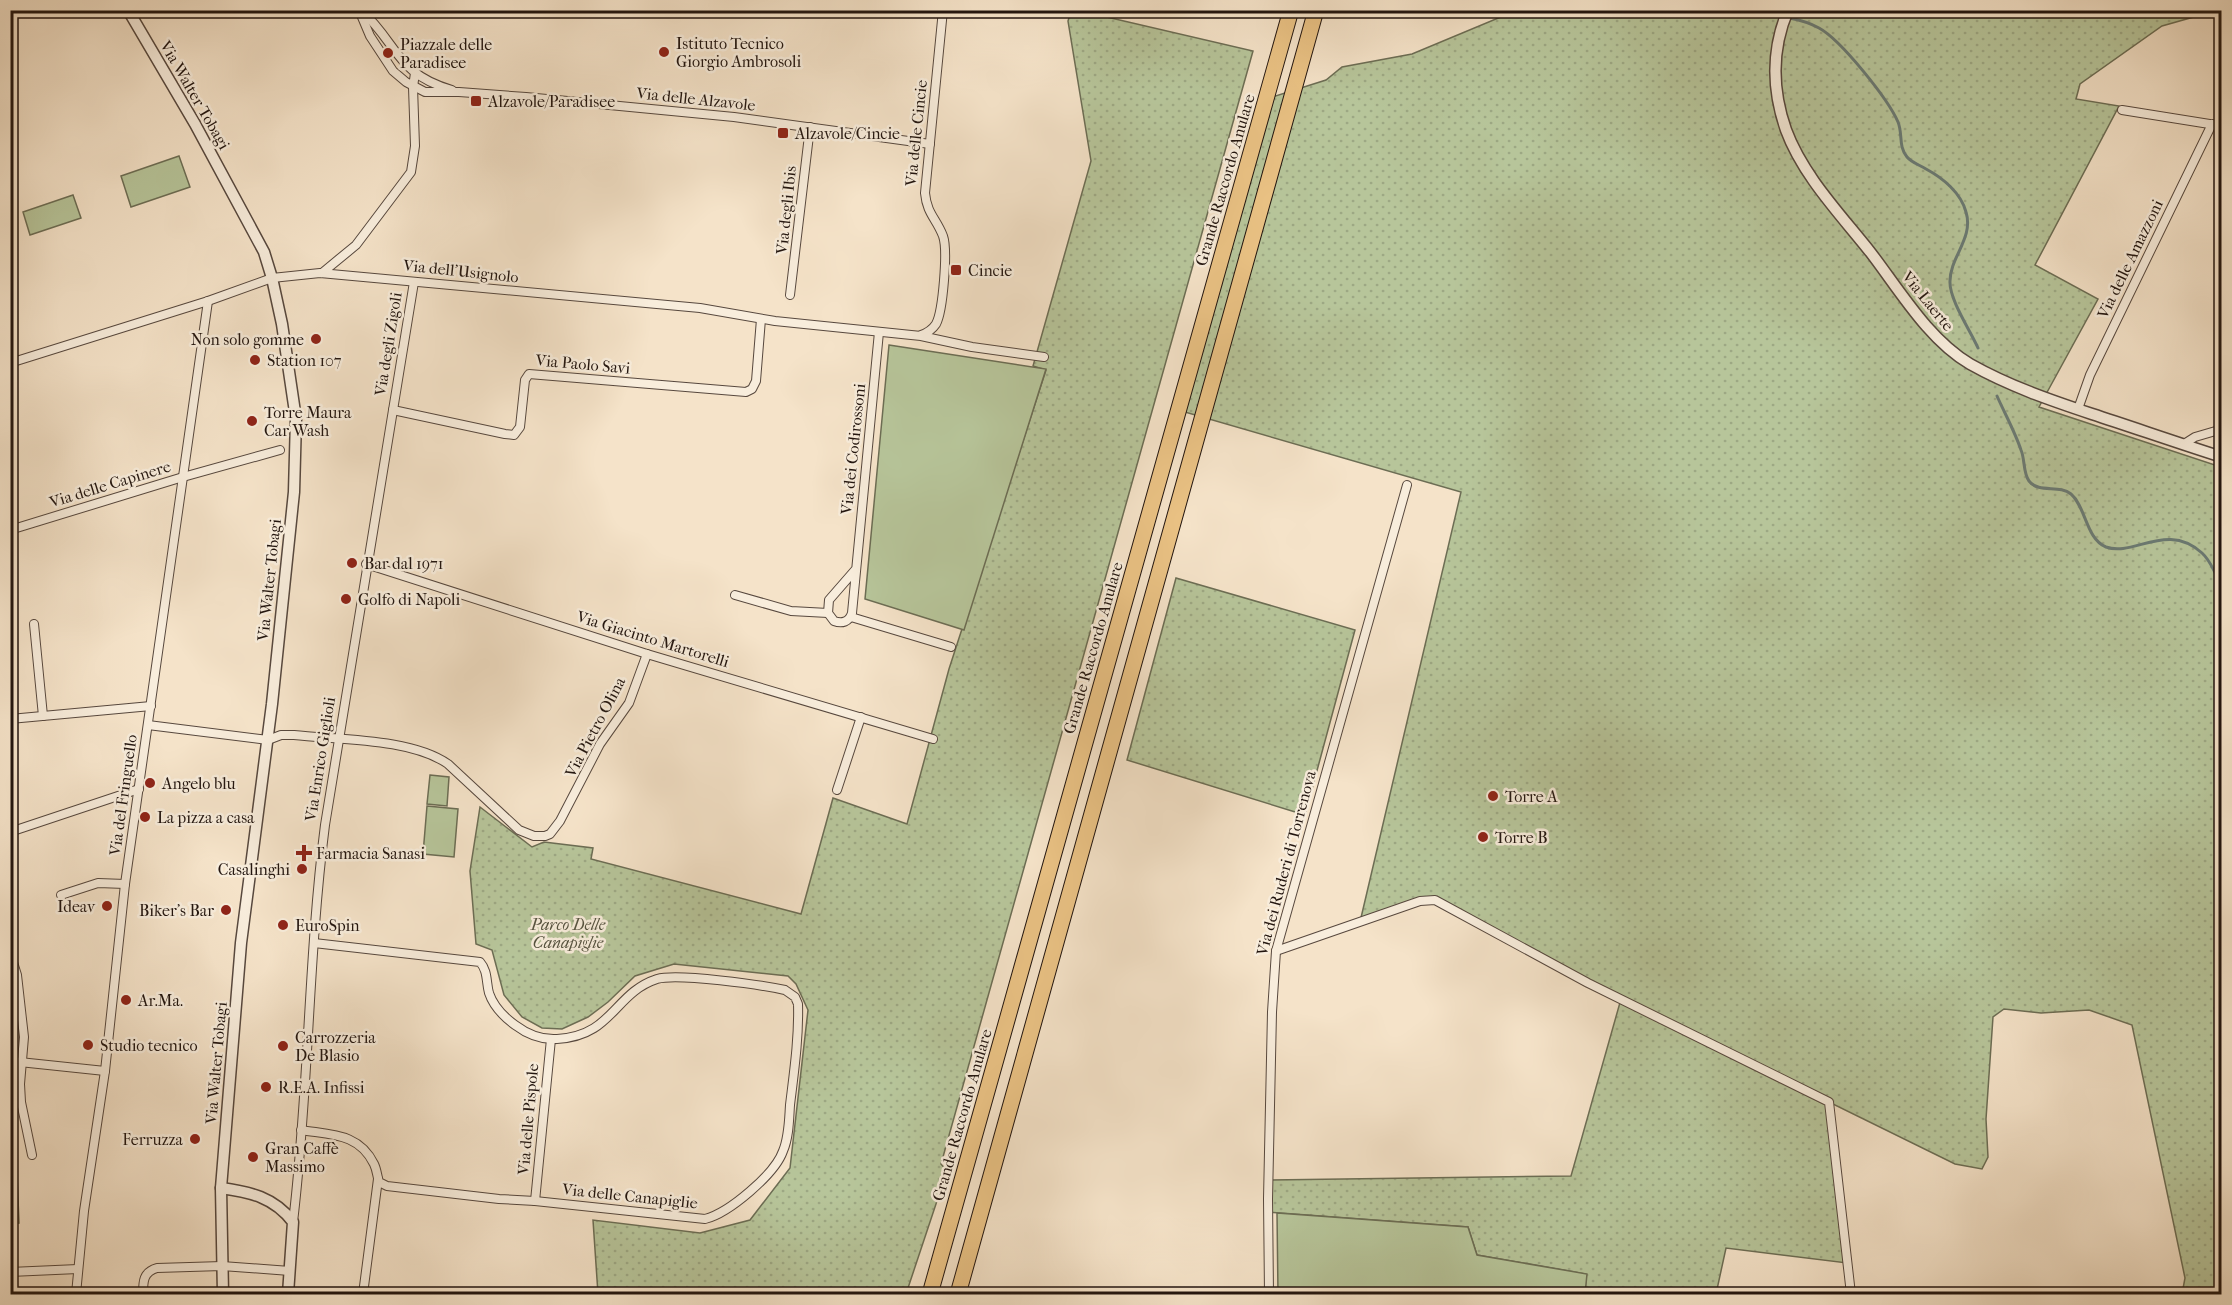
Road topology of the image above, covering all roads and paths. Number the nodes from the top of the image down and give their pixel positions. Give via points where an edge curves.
1 (128, 10) edge
2 (360, 10) edge
3 (943, 10) edge
4 (1291, 10) edge
5 (1316, 10) edge
6 (1788, 10) edge
7 (415, 73) junction
8 (413, 87) junction
9 (459, 92) junction
10 (2122, 110) dead end
11 (2212, 124) junction
12 (2222, 126) edge
13 (810, 127) junction
14 (930, 144) junction
15 (322, 273) junction
16 (272, 278) junction
17 (414, 282) junction
18 (790, 295) dead end
19 (208, 301) junction
20 (761, 319) junction
21 (879, 332) junction
22 (921, 336) junction
23 (1044, 357) dead end
24 (10, 363) edge
25 (2078, 409) junction
26 (393, 410) junction
27 (2222, 431) edge
28 (2184, 444) junction
29 (280, 450) dead end
30 (2222, 457) edge
31 (183, 477) junction
32 (1407, 485) dead end
33 (10, 530) edge
34 (366, 564) junction
35 (856, 569) junction
36 (735, 596) dead end
37 (828, 613) junction
38 (851, 617) junction
39 (34, 624) dead end
40 (951, 647) dead end
41 (647, 654) junction
42 (151, 706) junction
43 (43, 716) junction
44 (861, 717) junction
45 (10, 719) edge
46 (148, 725) junction
47 (933, 739) dead end
48 (268, 740) junction
49 (337, 740) junction
50 (139, 789) junction
51 (837, 790) dead end
52 (10, 832) edge
53 (125, 884) junction
54 (61, 896) dead end
55 (314, 943) junction
56 (1276, 951) junction
57 (10, 953) edge
58 (551, 1039) junction
59 (10, 1061) edge
60 (22, 1062) junction
61 (105, 1071) junction
62 (302, 1130) junction
63 (33, 1155) dead end
64 (378, 1179) junction
65 (221, 1188) junction
66 (535, 1201) junction
67 (293, 1222) junction
68 (222, 1266) junction
69 (78, 1269) junction
70 (290, 1271) junction
71 (10, 1272) edge
72 (76, 1294) edge
73 (143, 1294) edge
74 (223, 1294) edge
75 (288, 1294) edge
76 (363, 1294) edge
77 (930, 1294) edge
78 (958, 1294) edge
79 (1269, 1294) edge
80 (1851, 1294) edge

1 - 16 street, Via Walter Tobagi via 250,222
2 - 7 street
2 - 8 street via 370,36 393,71
3 - 14 street, Via delle Cincie
4 - 77 highway, Grande Raccordo Anulare
5 - 78 highway
6 - 25 street, Via Laerte via 1775,60 1782,114 1792,143 1828,198 1929,328 1954,353 2031,393
7 - 8 street
7 - 9 street
8 - 9 street via 428,93
8 - 15 street via 415,146 411,172 356,245
9 - 13 street, Via delle Alzavole
10 - 11 street
11 - 12 street
11 - 25 street, Via delle Amazzoni via 2090,375
13 - 14 street, Via delle Alzavole
13 - 18 street, Via degli Ibis
14 - 22 street, Via delle Cincie via 926,199 943,236 944,265 937,319 931,330
15 - 16 street, Via dell'Usignolo
15 - 17 street, Via dell'Usignolo
16 - 19 street, Via dell'Usignolo
16 - 48 street, Via Walter Tobagi via 288,358 296,447
17 - 20 street, Via dell'Usignolo via 682,306
17 - 26 street, Via degli Zigoli
19 - 24 street, Via dell'Usignolo
19 - 31 street, Via del Fringuello
20 - 21 street, Via dell'Usignolo
20 - 26 street, Via Paolo Savi via 755,384 746,392 529,374 519,430 512,435
21 - 22 street, Via dell'Usignolo
21 - 35 street, Via dei Codirossoni
22 - 23 street
25 - 28 street, Via Laerte
26 - 34 street, Via Enrico Giglioli
27 - 28 street via 2195,437
28 - 30 street, Via Laerte
29 - 31 street, Via delle Capinere
31 - 33 street, Via delle Capinere
31 - 42 street, Via del Fringuello
32 - 56 street, Via dei Ruderi di Torrenova
34 - 41 street, Via Giacinto Martorelli
34 - 49 street, Via Enrico Giglioli
35 - 37 street via 829,600
35 - 38 street, Via dei Codirossoni
36 - 37 street via 791,611
37 - 38 street via 840,622
38 - 40 street
39 - 43 street
41 - 44 street, Via Giacinto Martorelli
41 - 49 street, Via Pietro Olina via 629,703 600,744 567,811 550,834 541,837 519,830 437,757 396,746
42 - 43 street
42 - 46 street, Via del Fringuello
43 - 45 street
44 - 47 street, Via Giacinto Martorelli
44 - 51 street
46 - 48 street
46 - 50 street, Via del Fringuello
48 - 49 street via 285,735
48 - 65 street, Via Walter Tobagi via 241,943
49 - 55 street, Via Enrico Giglioli
50 - 52 street
50 - 53 street, Via del Fringuello
53 - 54 street via 98,883
53 - 61 street, Via del Fringuello
55 - 58 street via 480,962 492,999 500,1010 526,1032
55 - 62 street, Via Enrico Giglioli
56 - 79 street, Via dei Ruderi di Torrenova
56 - 80 street via 1420,901 1435,900 1588,983 1829,1102
57 - 60 street via 17,975 24,1037
58 - 66 street, Via delle Pispole
58 - 66 street, Via delle Canapiglie via 589,1032 638,990 664,978 779,989 792,993 798,1004 784,1149 770,1171 730,1207 716,1216 697,1220
59 - 60 street
60 - 61 street
60 - 63 street via 21,1102
61 - 69 street, Via del Fringuello
62 - 64 street via 357,1142 371,1158
62 - 67 street, Via Enrico Giglioli
64 - 66 street, Via delle Canapiglie via 387,1186
64 - 76 street
65 - 67 street via 266,1198
65 - 68 street, Via Walter Tobagi
67 - 70 street, Via Enrico Giglioli
68 - 70 street
68 - 73 street via 152,1269 144,1278
68 - 74 street, Via Walter Tobagi
69 - 71 street
69 - 72 street, Via del Fringuello
70 - 75 street, Via Enrico Giglioli

